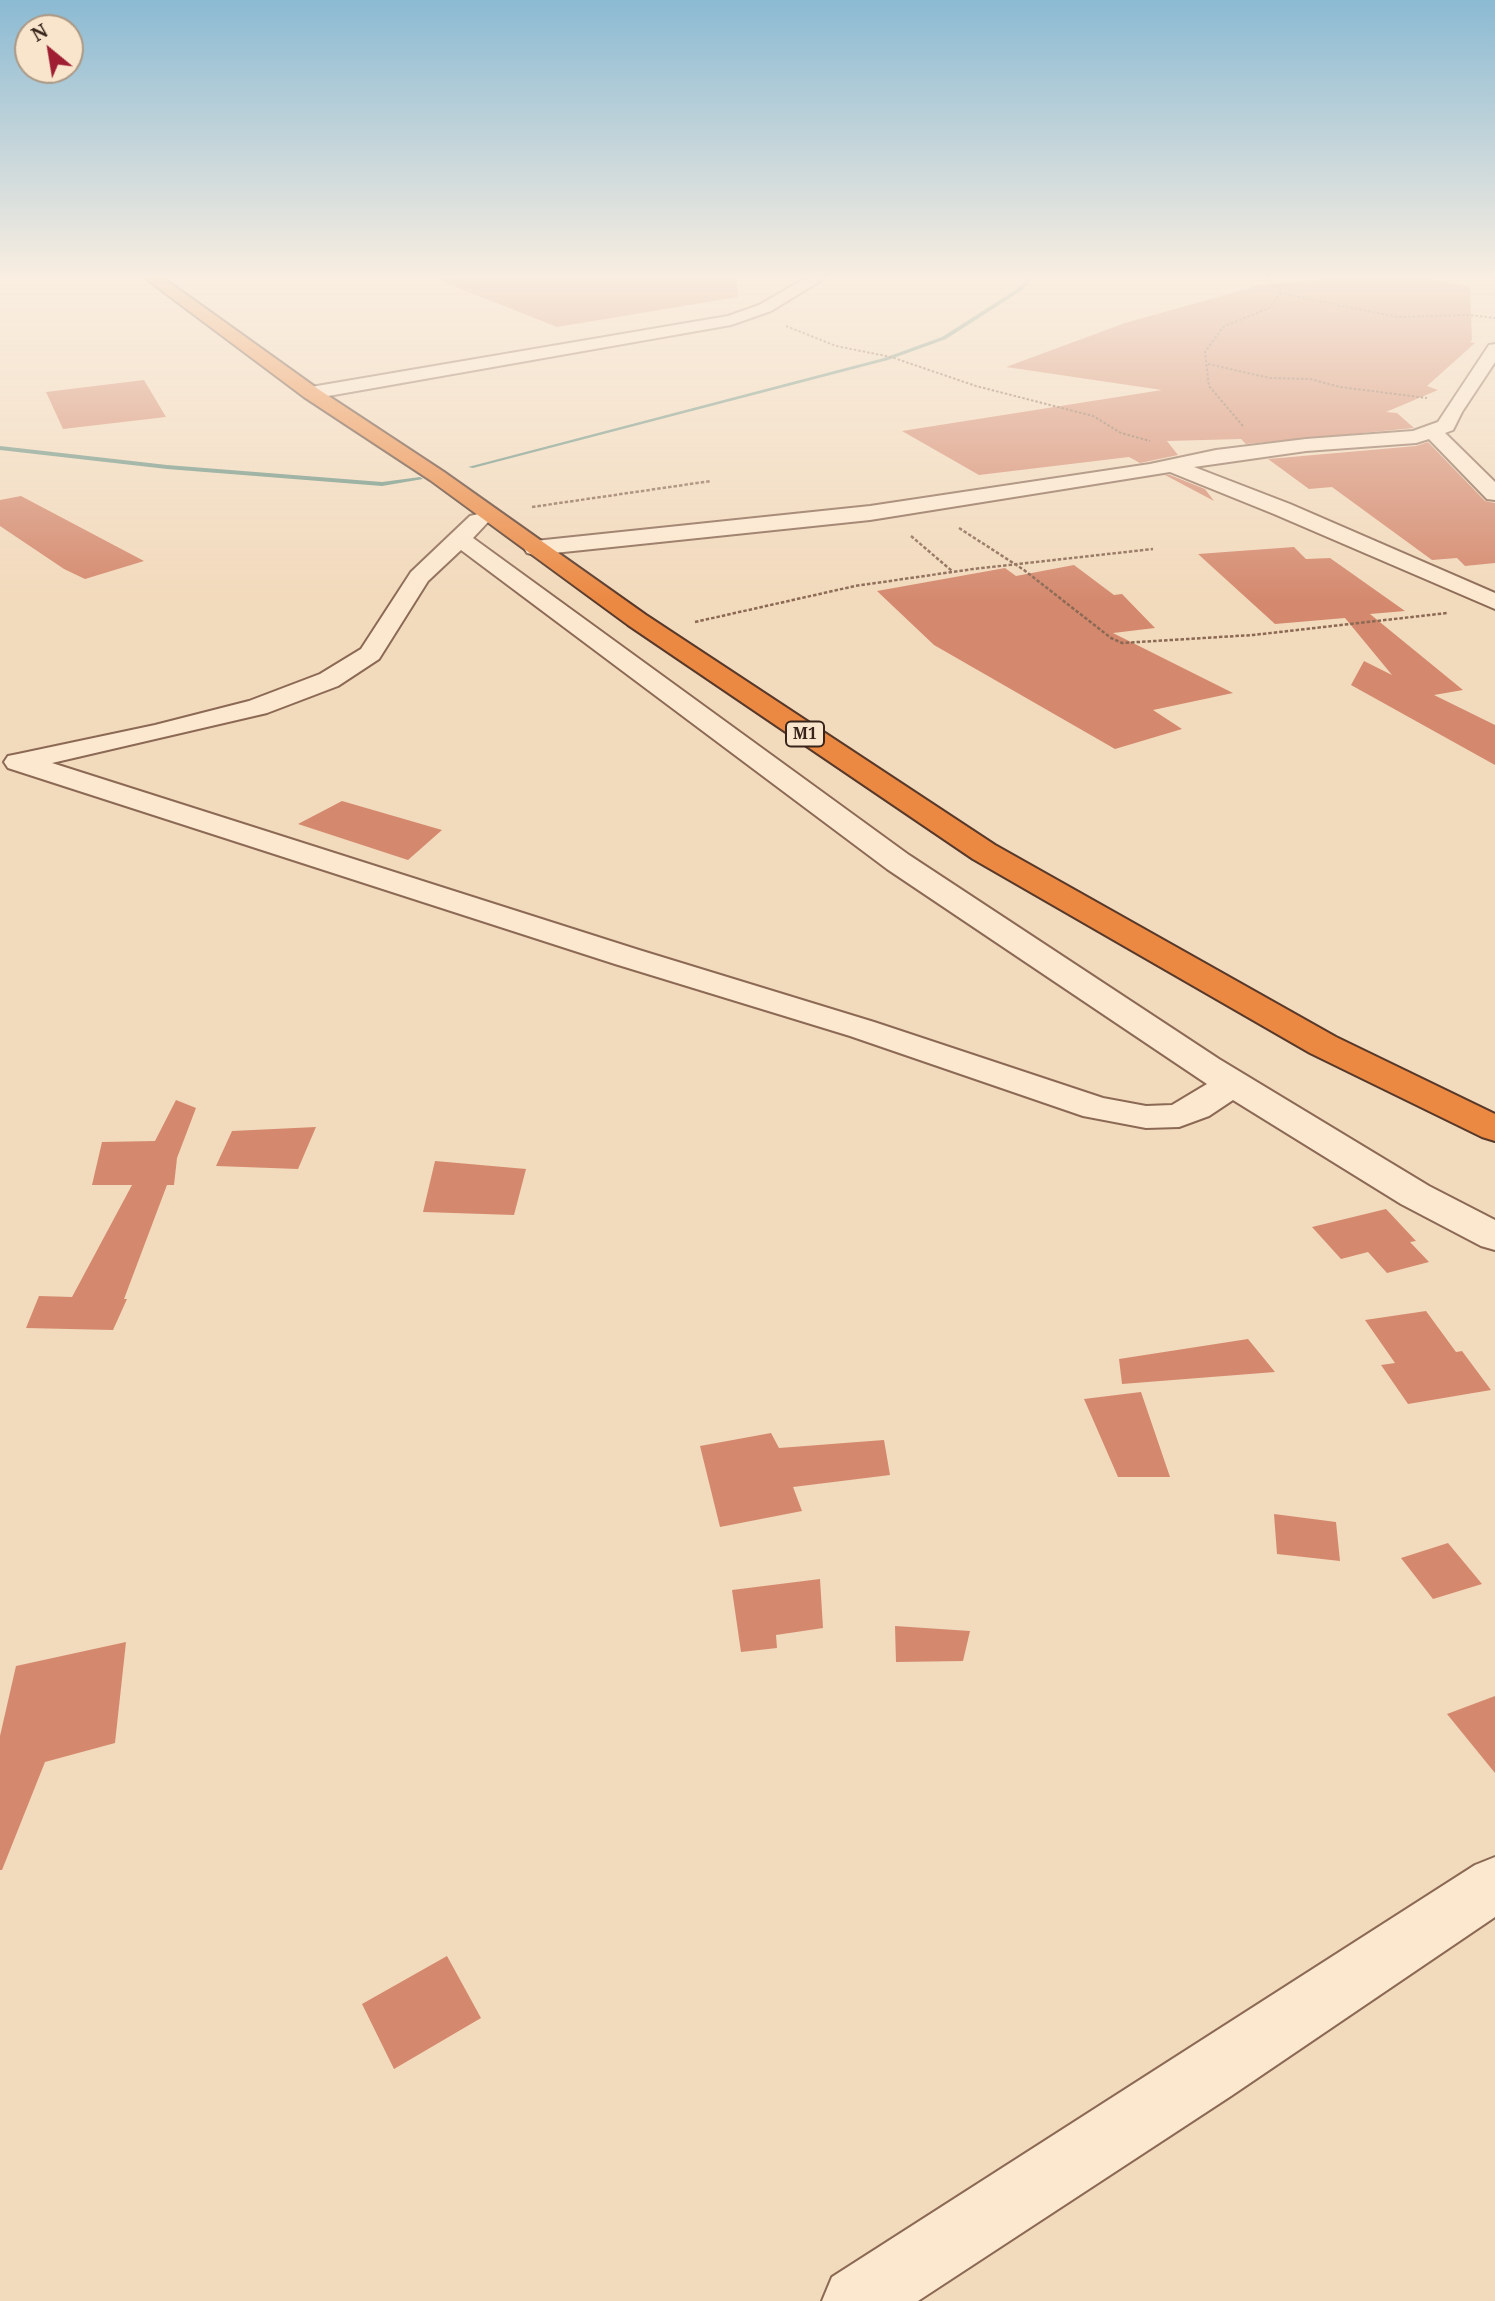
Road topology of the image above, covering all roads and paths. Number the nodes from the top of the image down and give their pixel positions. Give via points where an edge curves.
1 (300, 385) edge
2 (356, 385) edge
3 (974, 385) edge
4 (1209, 385) edge
5 (1334, 385) edge
6 (1470, 385) edge
7 (311, 393) junction
8 (1437, 399) dead end
9 (1433, 432) junction
10 (1279, 448) junction
11 (1182, 464) junction
12 (711, 481) dead end
13 (1495, 494) edge
14 (929, 504) junction
15 (885, 511) junction
16 (487, 513) junction
17 (459, 538) junction
18 (535, 548) junction
19 (1153, 549) dead end
20 (952, 572) junction
21 (1495, 602) edge
22 (1454, 612) dead end
23 (690, 623) dead end
24 (9, 759) edge
25 (1233, 1083) junction
26 (1495, 1129) edge
27 (1495, 1237) edge
28 (1495, 1884) edge
29 (856, 2301) edge

1 - 7 highway, M1
2 - 7 street
3 - 11 path via 1093,416 1121,433 1147,440
4 - 10 path via 1246,430
5 - 8 path
6 - 9 street via 1446,426
7 - 16 highway, M1
9 - 10 street
9 - 13 street
10 - 11 street
11 - 14 street
11 - 21 street
12 - 16 path
14 - 15 street
14 - 22 path via 1122,643 1253,635
15 - 18 street
15 - 20 path
16 - 17 street
16 - 18 highway, M1
17 - 24 street via 419,577 370,654 329,680 258,707 155,733
17 - 25 street via 898,862
18 - 26 highway, M1 via 984,852 1323,1045
19 - 20 path
20 - 23 path via 855,586
24 - 25 street via 862,1029 1096,1108 1146,1117 1179,1116
25 - 27 street via 1415,1195
28 - 29 street

